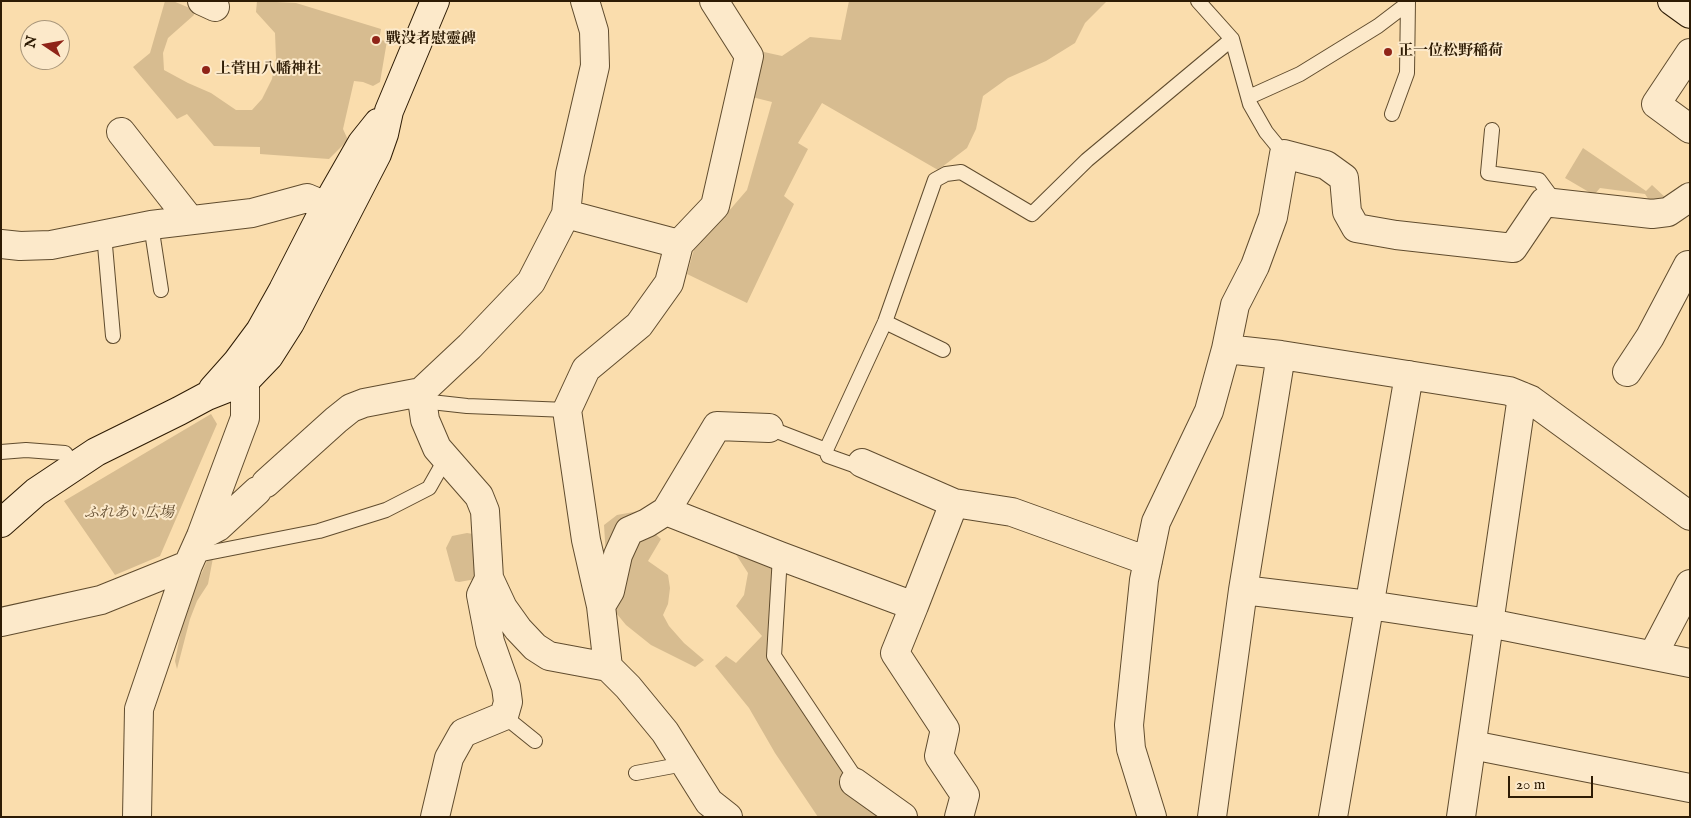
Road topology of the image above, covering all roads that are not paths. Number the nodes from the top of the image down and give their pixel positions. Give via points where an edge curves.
1 (435, 1) edge
2 (585, 1) edge
3 (714, 1) edge
4 (1198, 1) edge
5 (1672, 1) edge
6 (1408, 3) edge
7 (1690, 14) edge
8 (1232, 39) junction
9 (1690, 53) edge
10 (1248, 97) junction
11 (389, 111) junction
12 (1392, 114) dead end
13 (1690, 129) edge
14 (1492, 130) dead end
15 (121, 132) dead end
16 (1284, 154) junction
17 (1690, 197) edge
18 (1556, 204) junction
19 (326, 206) junction
20 (566, 214) junction
21 (190, 220) junction
22 (151, 225) junction
23 (104, 234) junction
24 (1, 244) edge
25 (679, 244) junction
26 (1690, 266) edge
27 (161, 290) dead end
28 (885, 322) junction
29 (114, 336) dead end
30 (1226, 349) junction
31 (943, 350) dead end
32 (1281, 355) junction
33 (1627, 372) dead end
34 (1409, 376) junction
35 (245, 381) junction
36 (207, 396) junction
37 (1522, 396) junction
38 (422, 397) junction
39 (568, 410) junction
40 (769, 428) joint
41 (826, 450) junction
42 (1, 452) edge
43 (446, 458) junction
44 (862, 463) joint
45 (75, 466) junction
46 (954, 502) junction
47 (666, 511) junction
48 (1690, 516) edge
49 (1, 523) edge
50 (193, 553) junction
51 (780, 556) junction
52 (1148, 561) junction
53 (489, 578) junction
54 (1690, 584) edge
55 (1243, 590) junction
56 (1370, 605) junction
57 (601, 606) junction
58 (914, 606) junction
59 (1, 622) edge
60 (1489, 623) junction
61 (1653, 655) junction
62 (1690, 663) edge
63 (608, 667) junction
64 (504, 716) junction
65 (535, 741) dead end
66 (1472, 745) junction
67 (684, 764) junction
68 (636, 773) dead end
69 (854, 782) joint
70 (1690, 788) edge
71 (137, 817) edge
72 (435, 817) edge
73 (728, 817) edge
74 (903, 817) edge
75 (959, 817) edge
76 (1152, 817) edge
77 (1212, 817) edge
78 (1333, 817) edge
79 (1461, 817) edge

1 - 11 street
2 - 20 street via 594,31 595,66 570,174
3 - 25 street via 749,56 715,206
4 - 8 lane
5 - 7 street
6 - 10 lane via 1378,26 1300,74
6 - 12 lane via 1407,73
8 - 10 lane
8 - 28 lane via 1087,160 1032,214 961,172 935,180
9 - 13 street via 1656,104
10 - 16 lane via 1266,132
11 - 19 street via 362,143
11 - 35 street via 377,154 290,323 269,356
14 - 18 lane via 1488,173 1539,180
15 - 21 street
16 - 18 street via 1326,165 1344,178 1347,212 1356,228 1513,248 1544,202
16 - 30 street via 1274,217 1235,305
17 - 18 street via 1668,212 1652,214
19 - 21 street via 307,198 252,213
19 - 36 street via 260,331
20 - 25 street
20 - 38 street via 531,282
21 - 22 street
22 - 23 street
22 - 27 lane
23 - 24 street via 51,246
23 - 29 lane
25 - 39 street via 669,283 639,325 586,369
26 - 33 street
28 - 31 lane
28 - 41 lane
30 - 32 street
30 - 52 street via 1209,411 1156,522
32 - 34 street
32 - 55 street
34 - 37 street via 1509,391
34 - 56 street
35 - 36 street
35 - 50 street via 245,418
36 - 45 street via 96,452
37 - 48 street
37 - 60 street
38 - 39 lane via 467,406
38 - 43 street via 425,420 437,448
38 - 50 street via 364,403 351,408
39 - 57 street via 586,540
40 - 41 lane
40 - 47 street via 717,426
41 - 44 lane via 828,456 859,467
42 - 45 lane via 65,453
43 - 50 lane via 429,488 386,510 319,531
43 - 53 street via 479,496 485,511
44 - 46 street
45 - 49 street via 36,492
46 - 52 street via 1012,512
46 - 58 street
47 - 51 street
47 - 57 street via 629,531 618,555 610,592
50 - 59 street via 101,600
50 - 71 street via 140,709
51 - 58 street
51 - 69 lane via 774,656 852,773
52 - 76 street via 1130,725 1131,749
53 - 63 street via 503,608 534,647 549,656
53 - 64 street via 481,595 490,642 506,687 508,702
54 - 61 street
55 - 56 street
55 - 77 street
56 - 60 street
56 - 78 street
57 - 63 street
58 - 75 street via 895,652 945,729 939,756 965,795
60 - 61 street
60 - 66 street
61 - 62 street
63 - 67 street via 665,732
64 - 65 lane
64 - 72 street via 463,733 449,758
66 - 70 street
66 - 79 street
67 - 68 lane
67 - 73 street via 709,802
69 - 74 street

